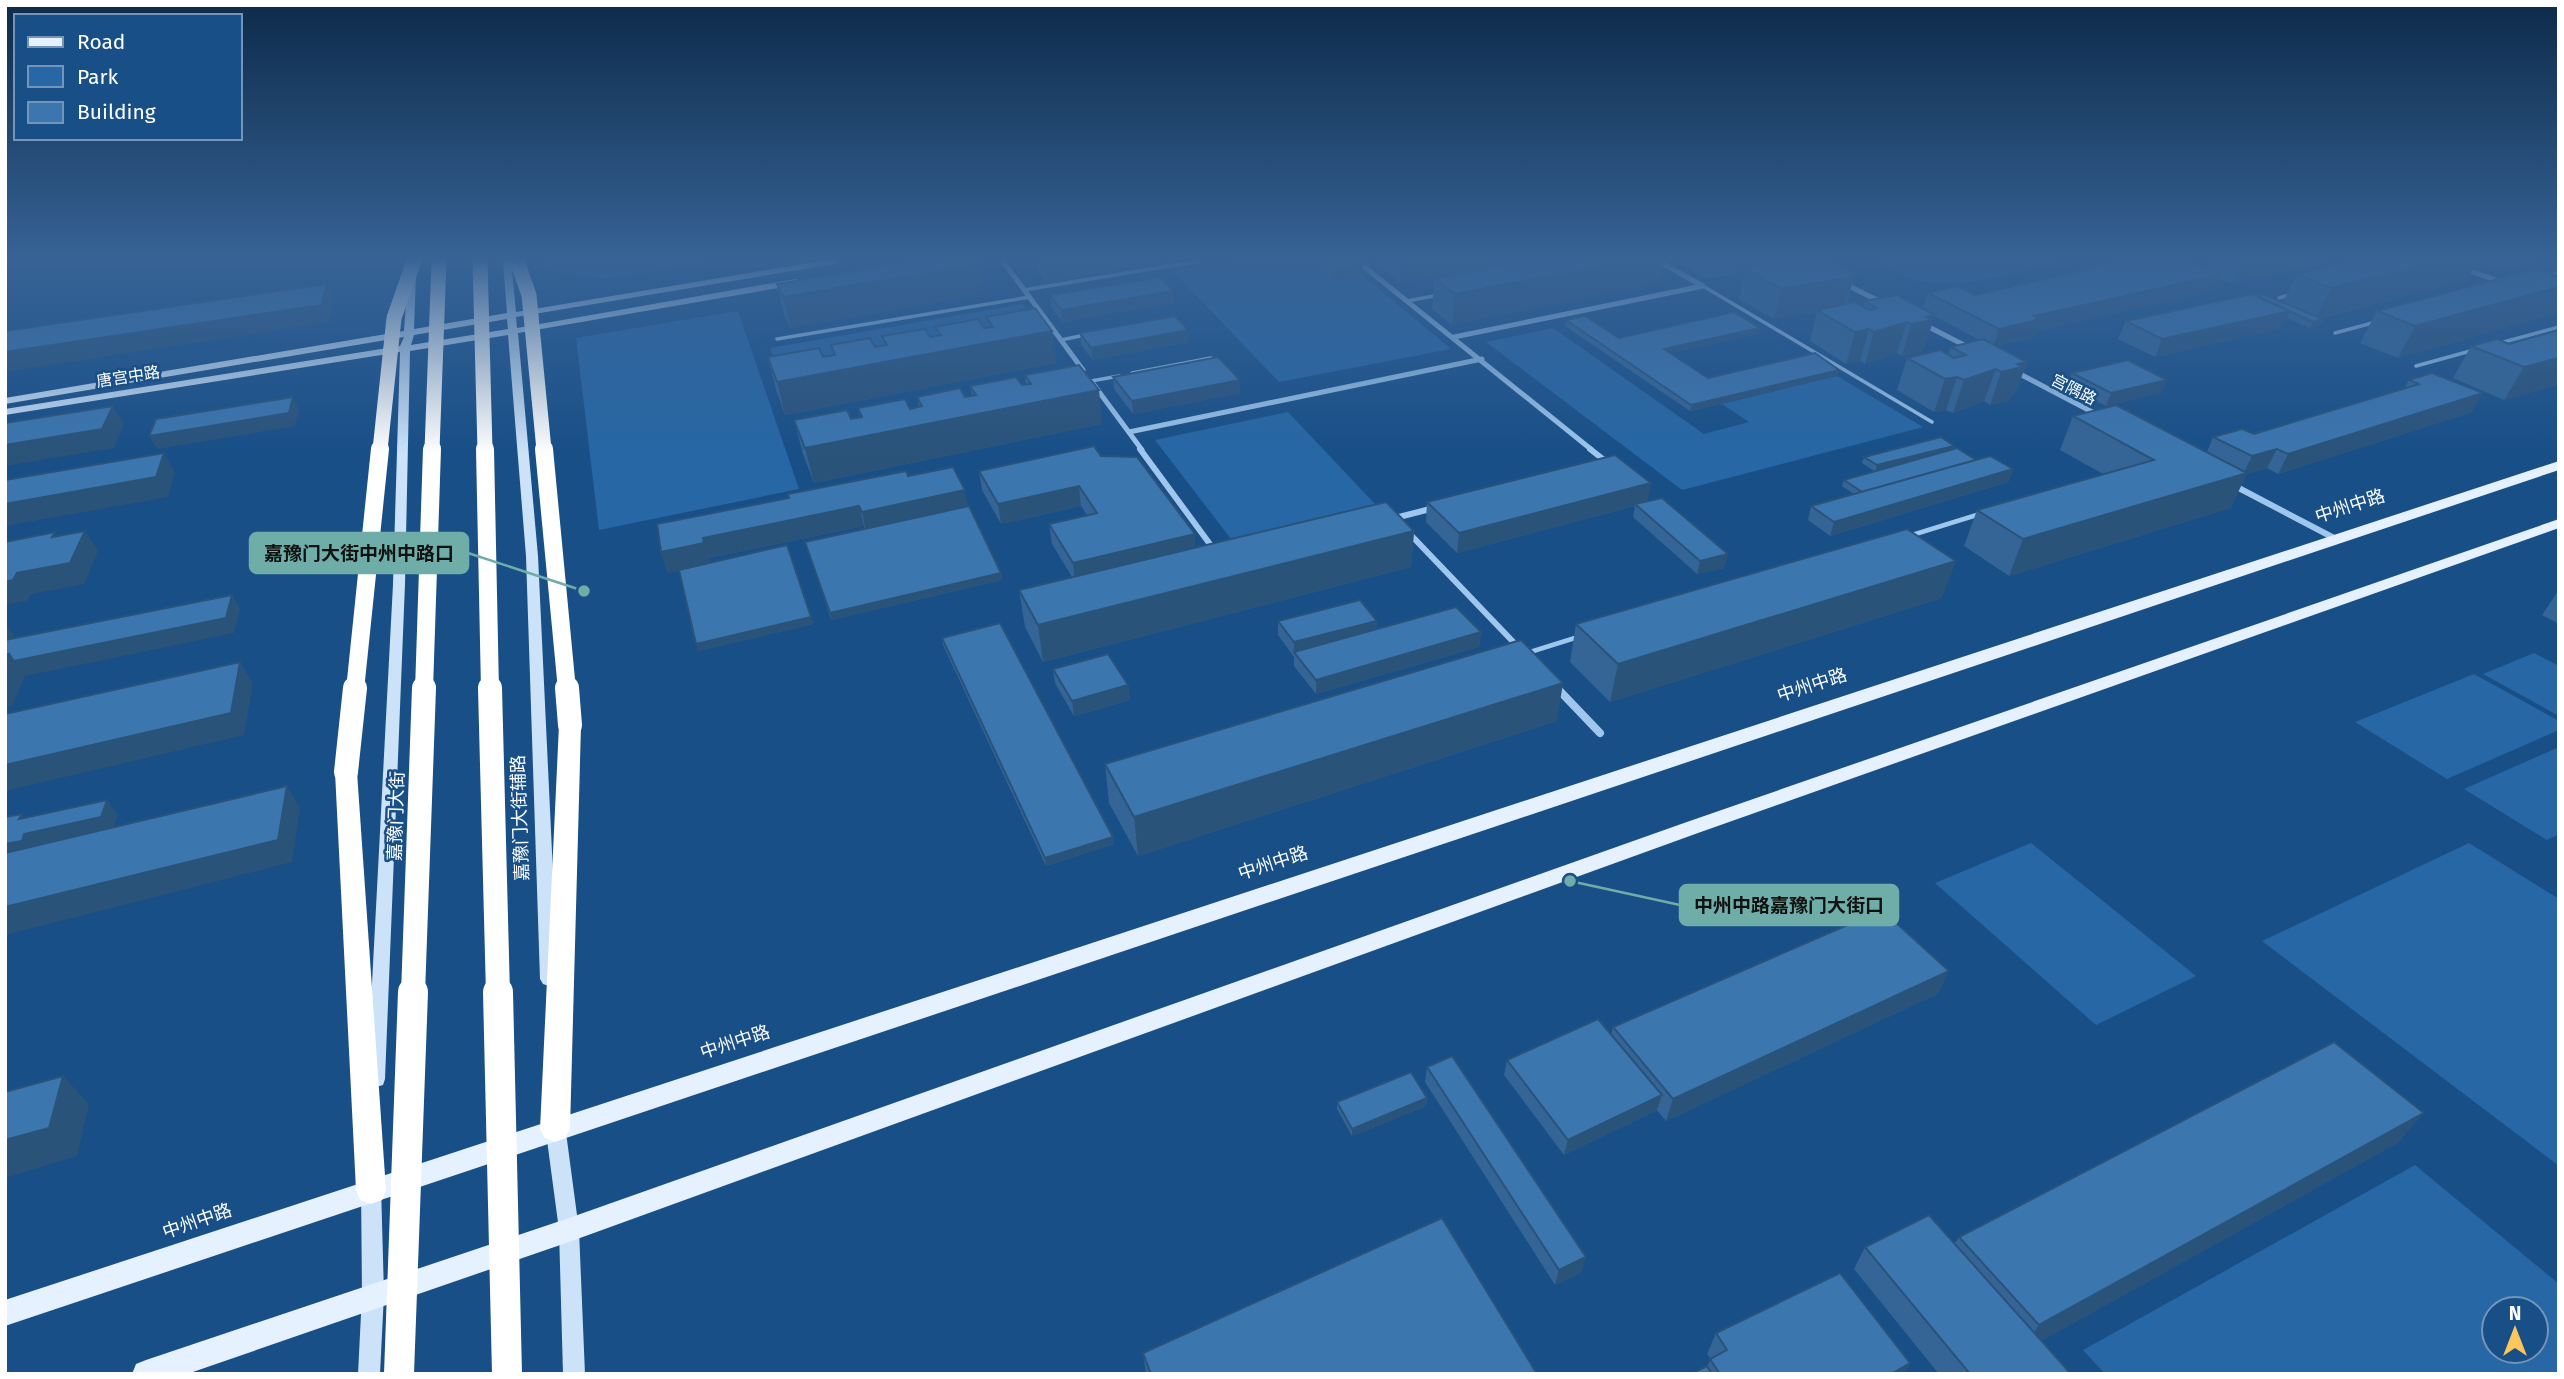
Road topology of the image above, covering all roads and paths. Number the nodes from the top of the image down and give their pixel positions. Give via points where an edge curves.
1 (393, 325) edge
2 (408, 325) edge
3 (437, 325) edge
4 (470, 325) edge
5 (482, 325) edge
6 (513, 325) edge
7 (532, 325) edge
8 (546, 325) edge
9 (859, 325) edge
10 (1050, 325) edge
11 (1439, 325) edge
12 (1511, 325) edge
13 (1769, 325) edge
14 (1926, 325) edge
15 (2362, 325) edge
16 (2559, 327) edge
17 (1052, 328) junction
18 (1039, 330) edge
19 (514, 331) junction
20 (2335, 332) edge
21 (1087, 335) edge
22 (1454, 337) junction
23 (777, 339) dead end
24 (1061, 340) junction
25 (407, 341) junction
26 (2494, 345) edge
27 (2481, 348) edge
28 (1971, 349) edge
29 (1211, 358) edge
30 (1482, 359) junction
31 (2416, 366) edge
32 (2008, 368) edge
33 (1091, 381) junction
34 (5, 401) edge
35 (5, 412) edge
36 (2105, 419) edge
37 (1932, 422) dead end
38 (1129, 432) junction
39 (2559, 465) edge
40 (1596, 466) edge
41 (2227, 482) edge
42 (1448, 504) edge
43 (1991, 511) edge
44 (1394, 518) junction
45 (1381, 521) edge
46 (2559, 523) edge
47 (2336, 539) junction
48 (1898, 540) edge
49 (1223, 562) edge
50 (1591, 634) edge
51 (1525, 654) junction
52 (1511, 658) edge
53 (1534, 664) edge
54 (1553, 684) edge
55 (1600, 733) dead end
56 (555, 1129) junction
57 (371, 1191) junction
58 (569, 1230) junction
59 (373, 1294) junction
60 (5, 1313) edge
61 (146, 1374) edge
62 (369, 1374) edge
63 (399, 1374) edge
64 (506, 1374) edge
65 (575, 1374) edge

1 - 57 highway, bridge via 346,772
2 - 25 main road
3 - 63 highway, 嘉豫门大街, bridge
4 - 25 main road, 唐宫中路
5 - 64 highway, bridge
6 - 19 main road, 嘉豫门大街辅路
7 - 56 highway, bridge via 570,725
8 - 19 main road, 唐宫中路
9 - 23 lane
10 - 17 street
11 - 22 street
12 - 22 street
13 - 37 lane
14 - 28 street
15 - 20 lane
16 - 26 lane
17 - 18 lane
17 - 24 street
19 - 25 main road, 唐宫中路
19 - 56 main road, 嘉豫门大街辅路 via 532,556
21 - 24 lane
22 - 30 street
24 - 33 street
25 - 34 main road, 唐宫中路
25 - 35 main road, 唐宫中路
25 - 57 main road
27 - 31 lane
29 - 33 lane
30 - 38 street
30 - 40 street via 1610,463
32 - 36 street, 宫隅路
33 - 38 street
38 - 49 street
39 - 47 main road, 中州中路
41 - 47 street
42 - 44 street
43 - 48 lane
44 - 45 street
44 - 51 street
46 - 58 main road
47 - 56 main road, 中州中路
50 - 51 lane
51 - 52 lane
51 - 53 street
54 - 55 street
56 - 57 main road, 中州中路
56 - 58 main road, 嘉豫门大街辅路
57 - 59 main road
57 - 60 main road, 中州中路
58 - 59 main road
58 - 65 main road, 嘉豫门大街辅路
59 - 61 main road
59 - 62 main road

